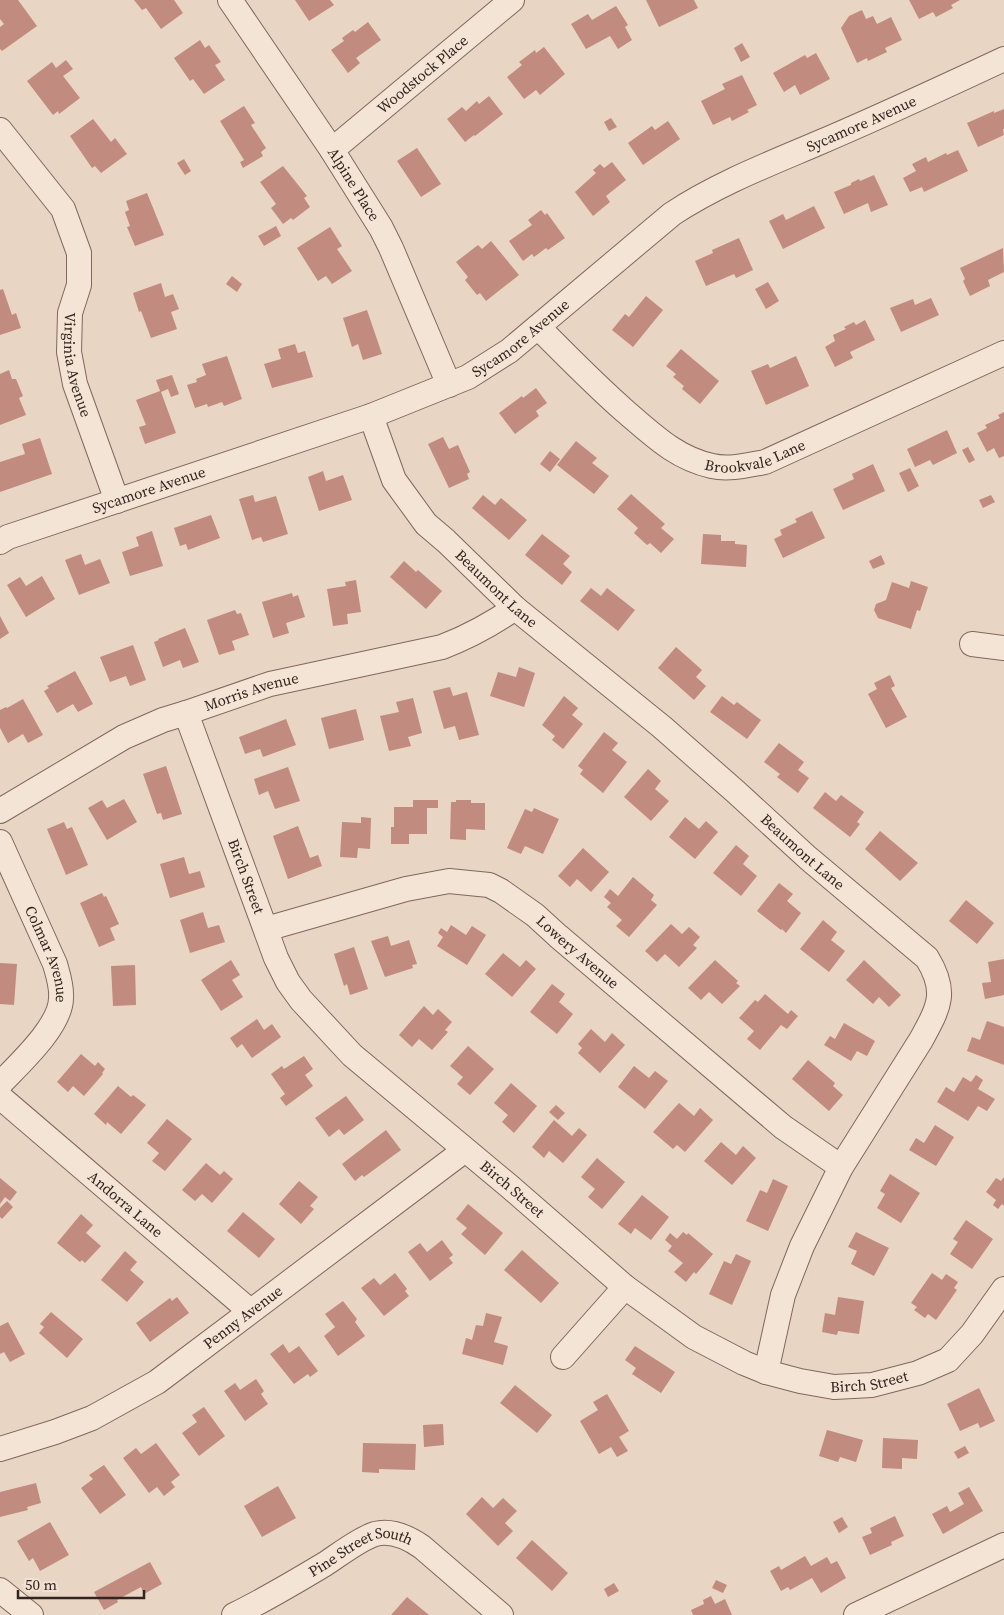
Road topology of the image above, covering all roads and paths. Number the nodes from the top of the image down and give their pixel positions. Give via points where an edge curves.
1 (230, 0) edge
2 (512, 0) edge
3 (1004, 59) edge
4 (0, 130) edge
5 (332, 150) junction
6 (538, 327) junction
7 (1004, 353) edge
8 (449, 385) junction
9 (371, 416) junction
10 (117, 501) junction
11 (0, 542) edge
12 (515, 608) junction
13 (972, 644) dead end
14 (1004, 648) edge
15 (186, 714) junction
16 (0, 811) edge
17 (0, 842) edge
18 (266, 929) junction
19 (0, 1084) edge
20 (0, 1096) edge
21 (465, 1150) junction
22 (841, 1167) junction
23 (625, 1287) junction
24 (1004, 1289) edge
25 (250, 1311) junction
26 (563, 1357) dead end
27 (766, 1372) junction
28 (0, 1448) edge
29 (1004, 1545) edge
30 (0, 1590) edge
31 (31, 1615) edge
32 (234, 1615) edge
33 (501, 1615) edge
34 (856, 1615) edge

1 - 5 street, Alpine Place
2 - 5 street, Woodstock Place
3 - 6 street, Sycamore Avenue via 694,200 672,214
4 - 10 street, Virginia Avenue via 63,208 78,252 79,285 70,313 69,352 75,384
5 - 8 street, Alpine Place via 391,248
6 - 7 street, Brookvale Lane via 588,378 664,446 715,467 765,462
6 - 8 street, Sycamore Avenue via 491,364
8 - 9 street, Sycamore Avenue
9 - 10 street, Sycamore Avenue
9 - 12 street, Beaumont Lane via 394,480 412,506 426,524
10 - 11 street, Sycamore Avenue
12 - 15 street, Morris Avenue via 494,623 442,647 270,684
12 - 22 street, Beaumont Lane via 662,727 808,858 927,958 933,968 940,992 932,1020
13 - 14 street
15 - 16 street, Morris Avenue via 124,737
15 - 18 street, Birch Street
17 - 19 street, Colmar Avenue via 55,964 62,1000 48,1031
18 - 21 street, Birch Street via 288,982 337,1040
18 - 22 street, Lowery Avenue via 406,889 449,882 489,885 514,898 783,1127
20 - 25 street, Andorra Lane
21 - 23 street, Birch Street
21 - 25 street, Penny Avenue
22 - 27 street, Beaumont Lane via 792,1267
23 - 26 street
23 - 27 street, Birch Street via 694,1336
24 - 27 street, Birch Street via 972,1334 948,1360 935,1367 872,1385 834,1387
25 - 28 street, Penny Avenue via 157,1382 128,1399 92,1418
29 - 34 street
30 - 31 street
32 - 33 street, Pine Street South via 375,1534 389,1533 422,1547

